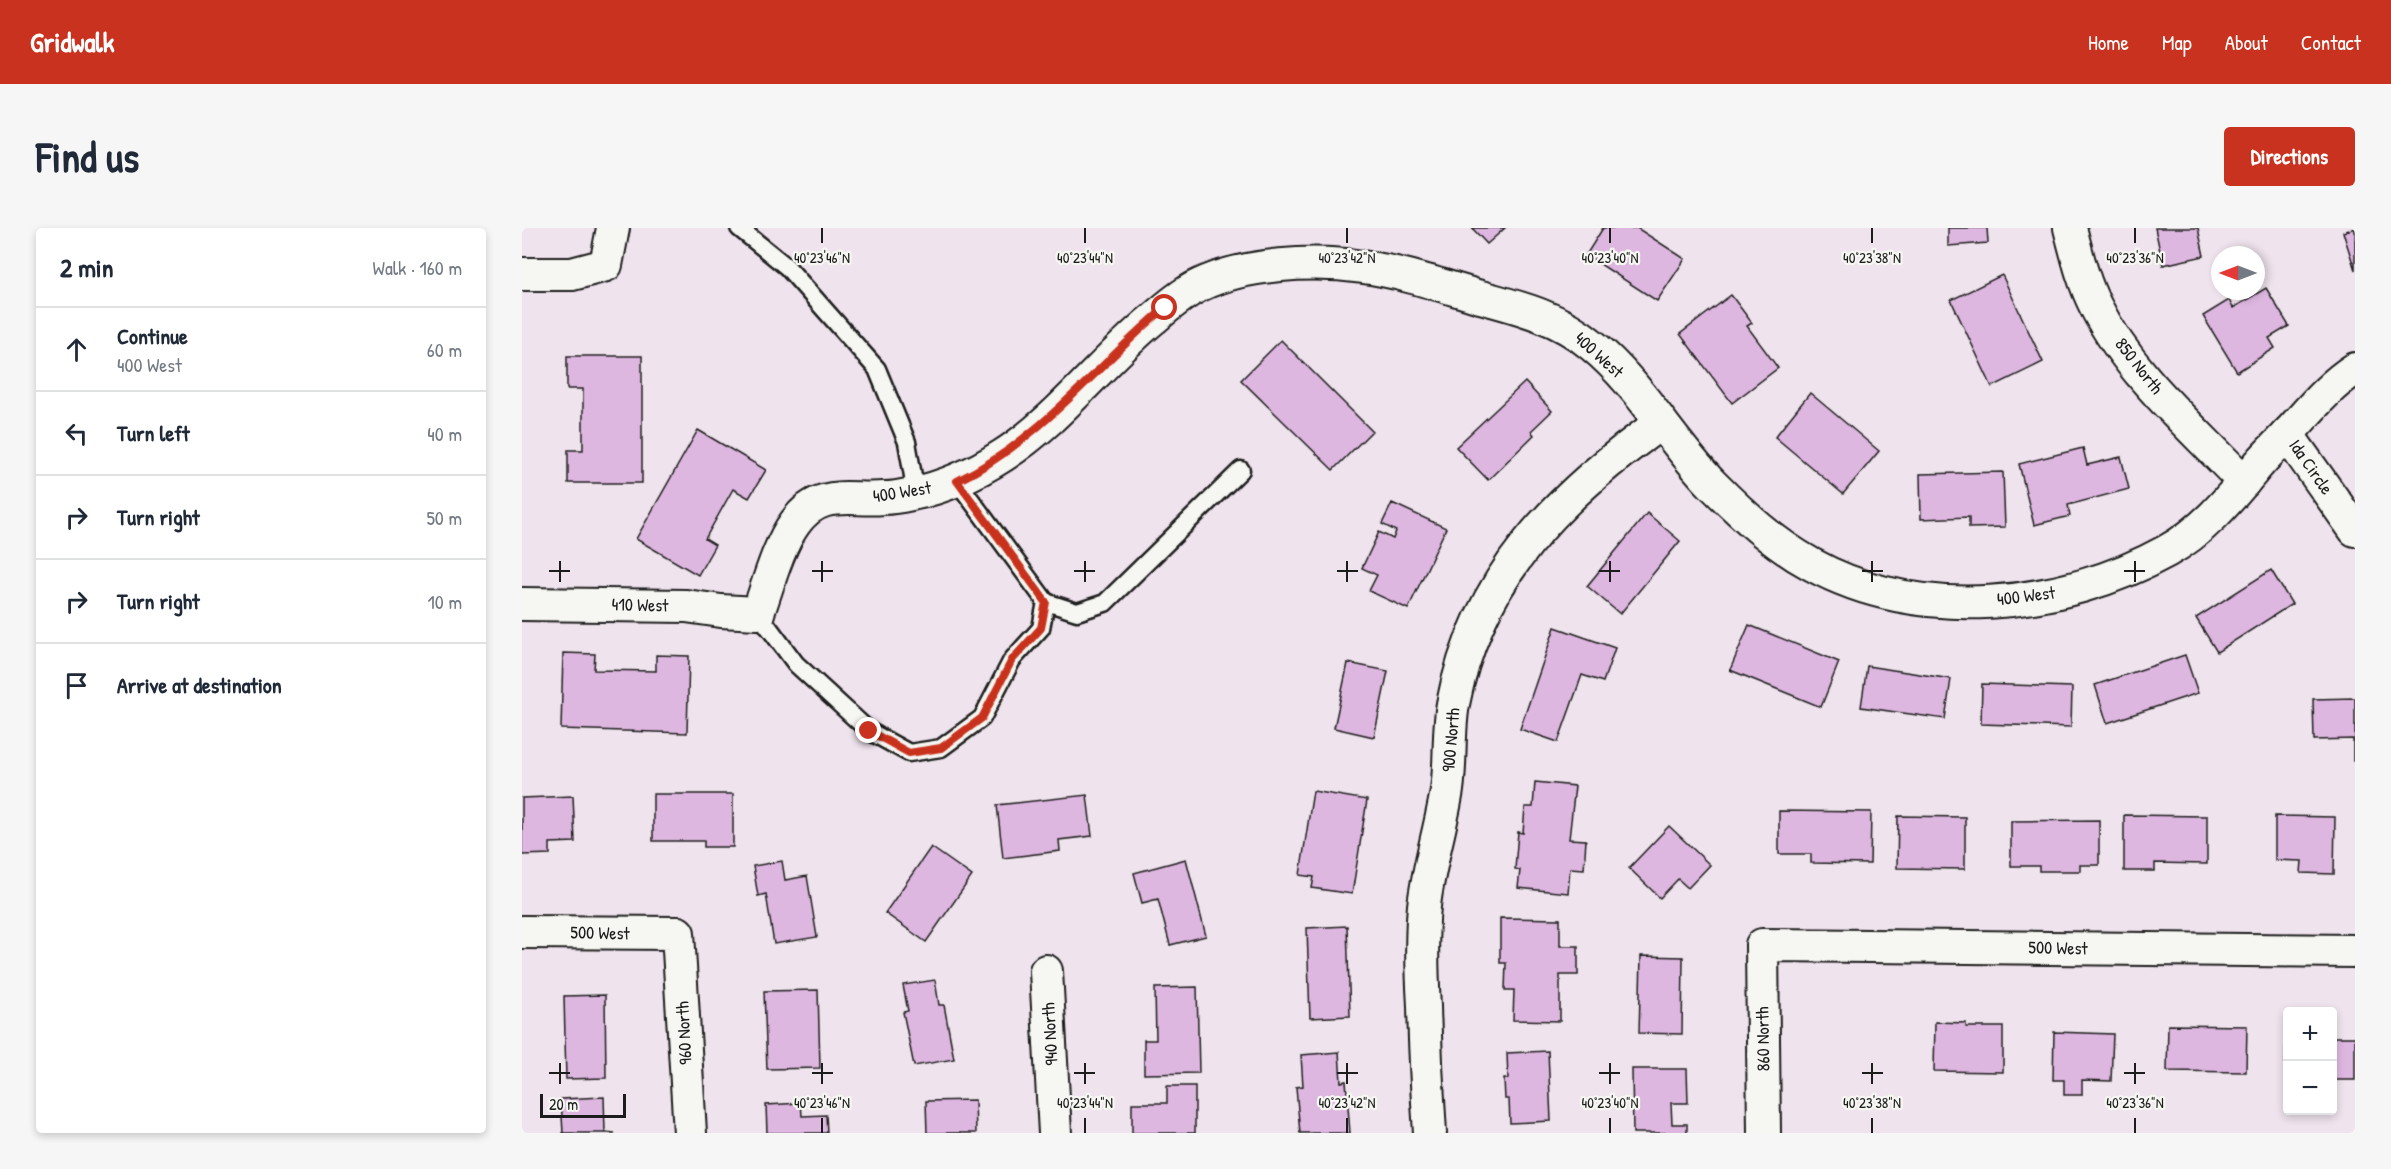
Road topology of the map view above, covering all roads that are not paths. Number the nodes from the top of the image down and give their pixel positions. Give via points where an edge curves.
1 (613, 228) edge
2 (740, 228) edge
3 (2070, 228) edge
4 (522, 274) edge
5 (2355, 369) edge
6 (1661, 423) junction
7 (2287, 434) junction
8 (1241, 470) dead end
9 (957, 481) junction
10 (2244, 482) junction
11 (916, 493) junction
12 (2355, 530) edge
13 (1046, 602) junction
14 (522, 604) edge
15 (758, 613) junction
16 (522, 932) edge
17 (678, 933) joint
18 (1762, 945) joint
19 (2355, 951) edge
20 (1046, 971) dead end
21 (690, 1133) edge
22 (1055, 1133) edge
23 (1430, 1133) edge
24 (1764, 1133) edge

1 - 4 street via 606,265 572,274
2 - 11 lane via 787,267 877,369 907,442
3 - 10 street, 850 North via 2080,270 2096,307 2121,347 2151,385
5 - 7 street, 400 West via 2330,388
6 - 9 street, 400 West via 1607,357 1563,325 1525,309 1373,269 1288,265 1253,269 1199,285 1128,339 1031,435
6 - 10 street, 400 West via 1710,482 1781,546 1842,579 1873,590 1926,599 2025,598 2057,593 2117,574 2190,537
6 - 23 street, 900 North via 1592,476 1556,510 1510,565 1490,600 1460,676 1453,706 1447,788 1424,904 1422,959
7 - 10 street, 400 West
7 - 12 street, Ida Circle
8 - 13 lane via 1105,603 1077,612
9 - 11 street, 400 West
9 - 13 lane
11 - 15 street, 400 West via 881,499 838,496 808,509 785,540
13 - 15 lane via 1041,628 1012,660 982,718 941,748 909,753 869,731 796,664
14 - 15 street, 410 West via 686,606
16 - 17 street, 500 West
17 - 21 street, 960 North
18 - 19 street, 500 West
18 - 24 street, 860 North
20 - 22 street, 940 North

